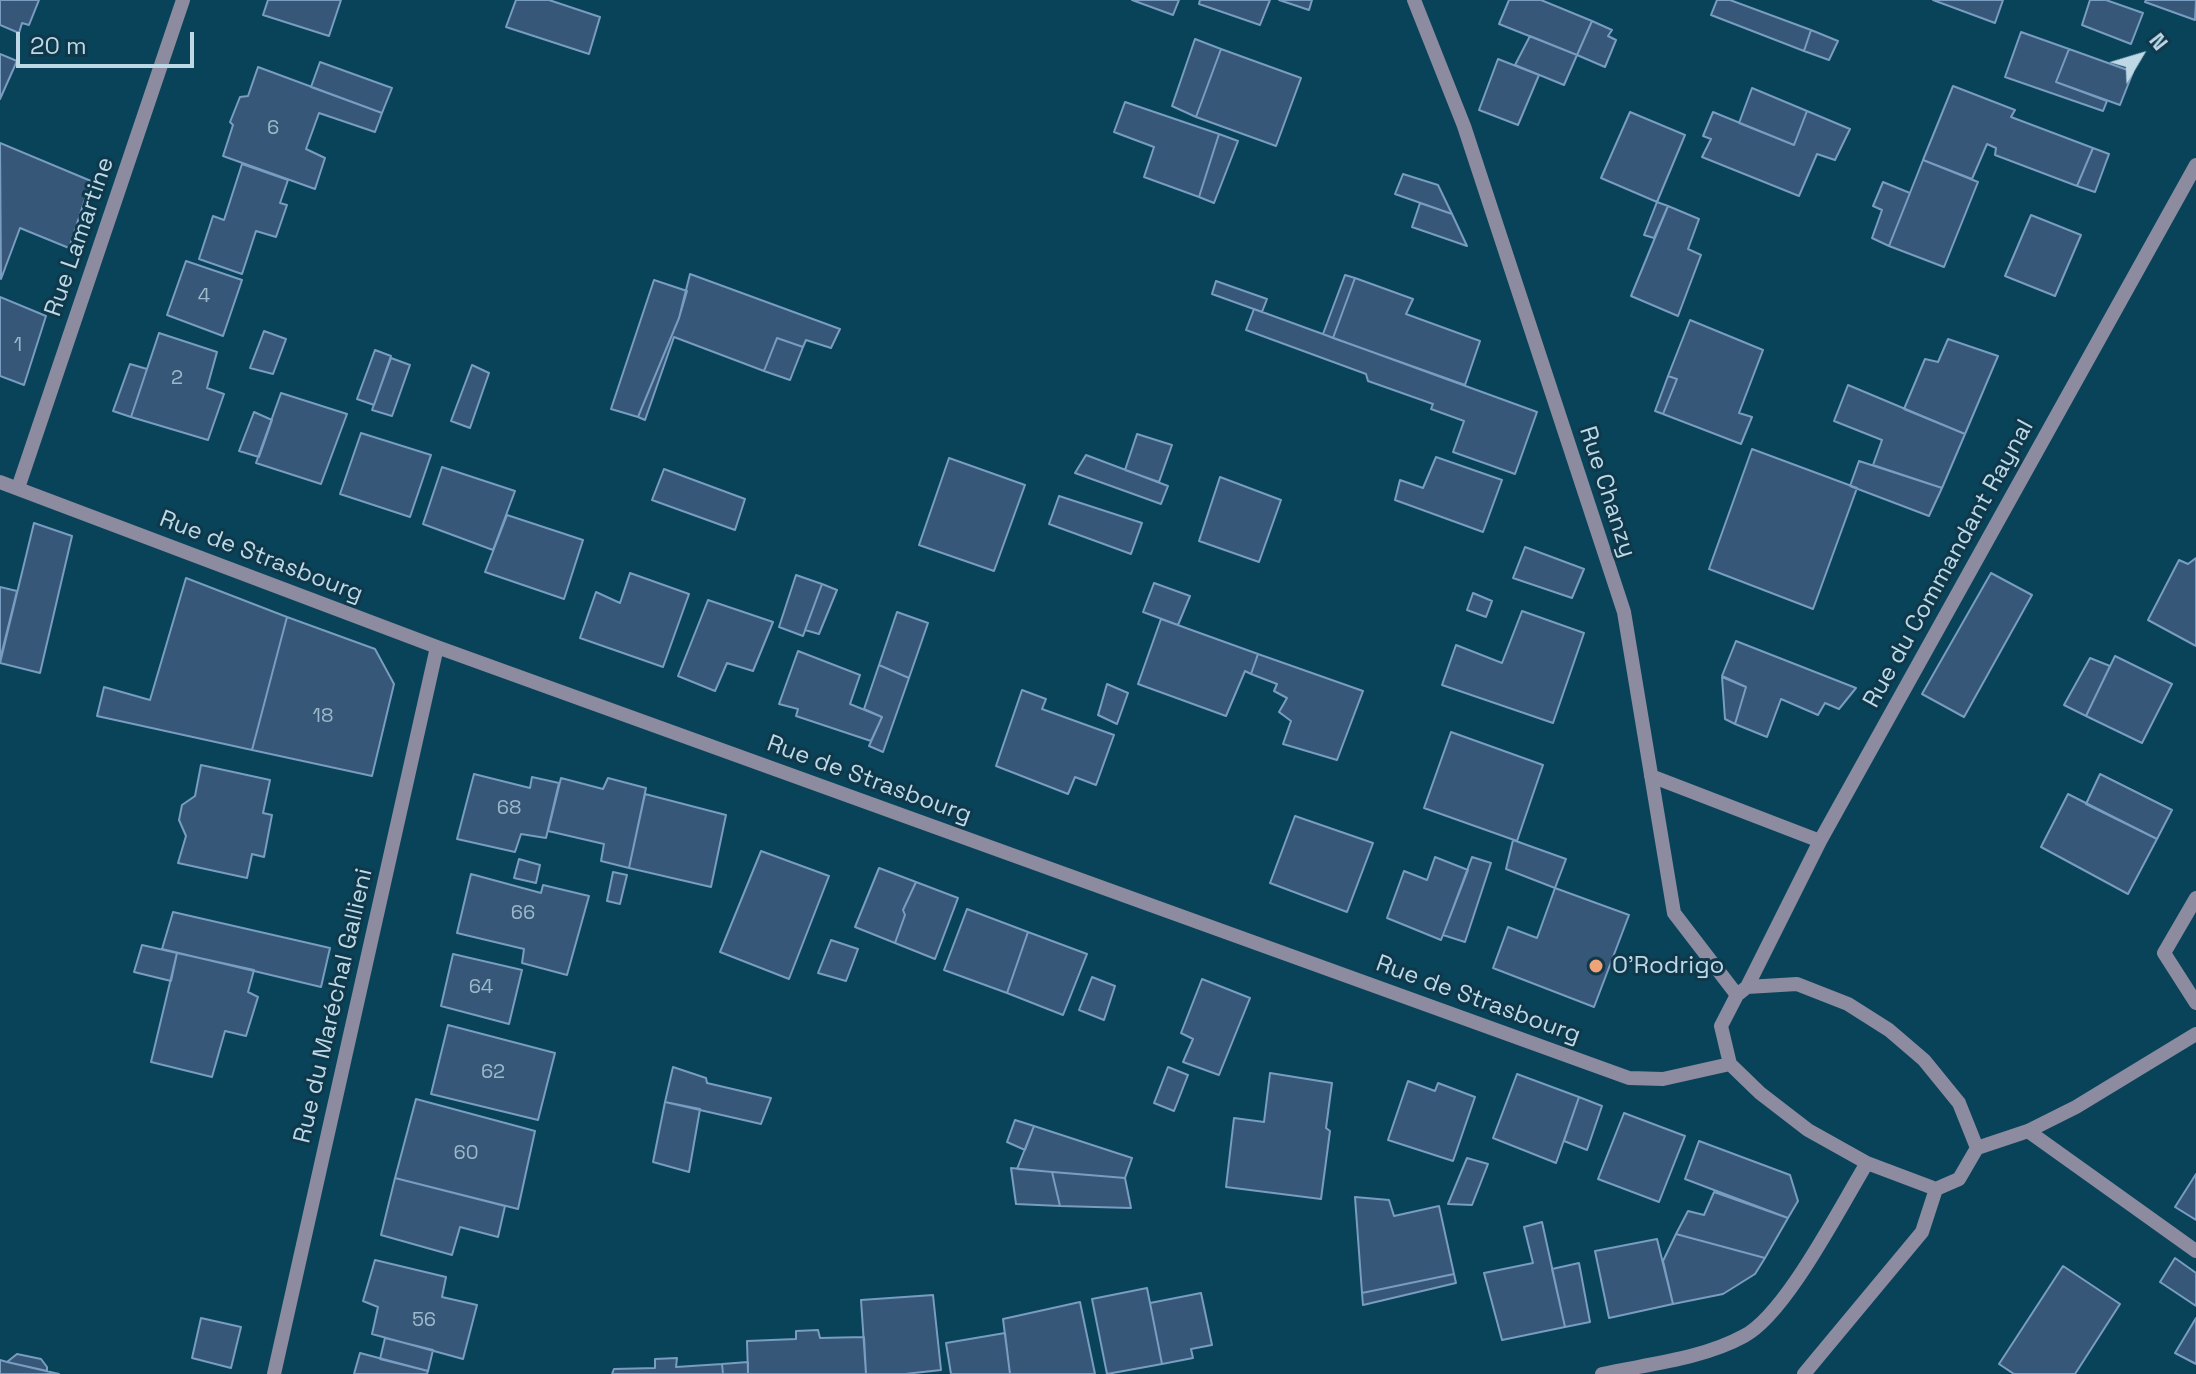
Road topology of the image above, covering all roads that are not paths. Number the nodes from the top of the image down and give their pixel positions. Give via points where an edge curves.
1 (183, 0) edge
2 (1414, 0) edge
3 (2196, 165) edge
4 (0, 482) edge
5 (18, 488) junction
6 (437, 647) junction
7 (1651, 776) junction
8 (1820, 841) junction
9 (2196, 898) edge
10 (1742, 991) junction
11 (2196, 1003) edge
12 (2196, 1034) edge
13 (1730, 1064) junction
14 (2028, 1131) junction
15 (1977, 1148) junction
16 (1867, 1163) junction
17 (1936, 1189) junction
18 (2196, 1251) edge
19 (274, 1374) edge
20 (1602, 1374) edge
21 (1804, 1374) edge

1 - 5 street, Rue Lamartine
2 - 7 street, Rue Chanzy via 1464,126 1624,612
3 - 8 street, Rue du Commandant Raynal
4 - 5 street, Rue de Strasbourg
5 - 6 street, Rue de Strasbourg
6 - 13 street, Rue de Strasbourg via 1629,1078 1663,1079
6 - 19 street, Rue du Maréchal Gallieni
7 - 8 street
7 - 10 street, Rue Chanzy via 1674,913
8 - 10 street, Rue du Commandant Raynal
9 - 11 street via 2164,953
10 - 13 street, Rue du Commandant Raynal via 1721,1026
10 - 15 street via 1797,984 1848,1004 1889,1030 1924,1060 1959,1103
12 - 14 street
13 - 16 street via 1808,1130
14 - 15 street
14 - 18 street
15 - 17 street via 1959,1179
16 - 17 street
16 - 20 street via 1782,1301 1761,1324 1711,1350
17 - 21 street via 1922,1232

